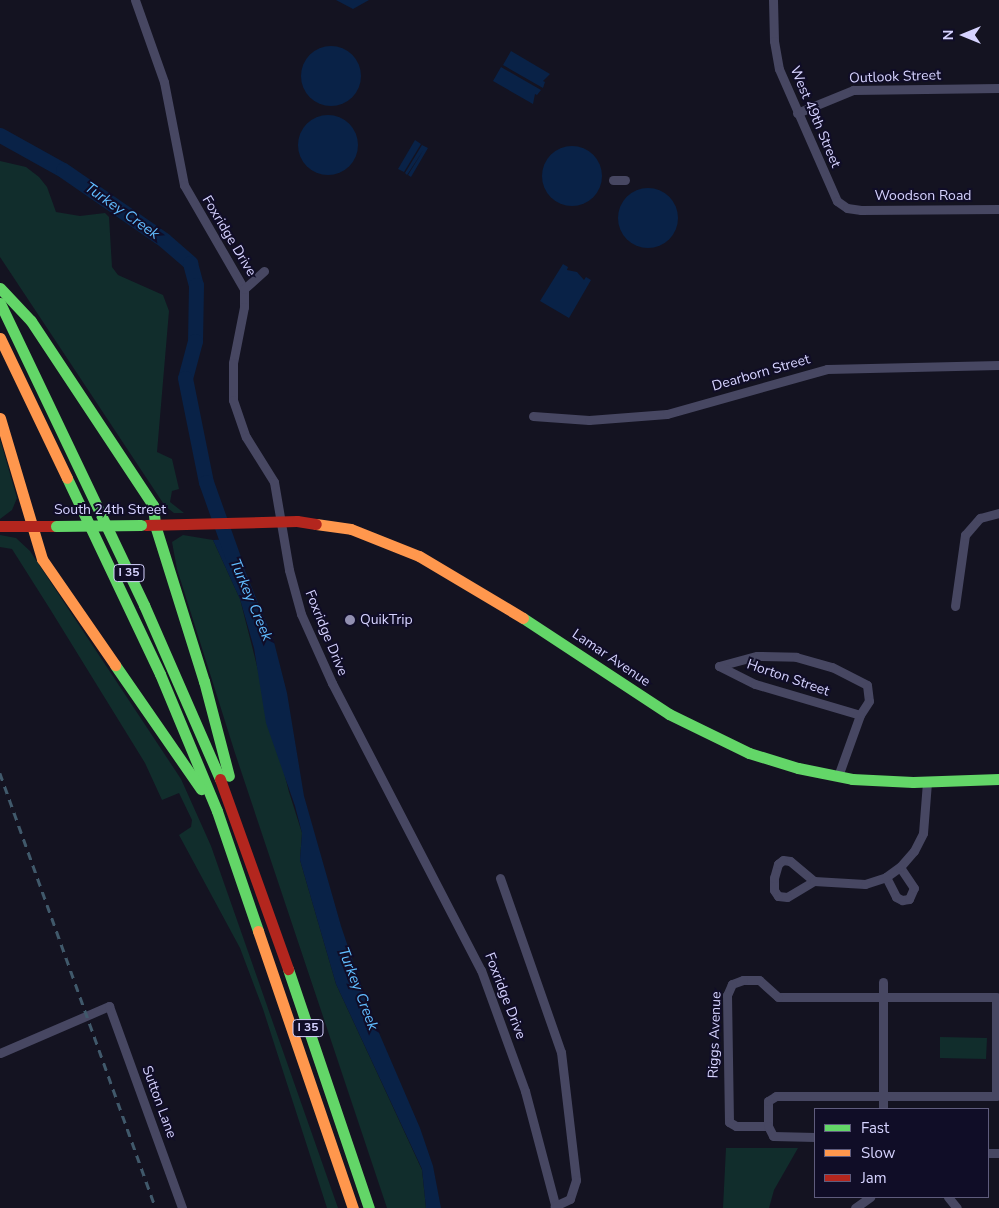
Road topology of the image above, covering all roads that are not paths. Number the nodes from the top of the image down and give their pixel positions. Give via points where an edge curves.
1 (135, 0) edge
2 (774, 0) edge
3 (999, 88) edge
4 (797, 112) junction
5 (613, 180) dead end
6 (625, 180) dead end
7 (847, 208) joint
8 (999, 209) edge
9 (264, 271) dead end
10 (0, 288) edge
11 (244, 289) junction
12 (0, 303) edge
13 (0, 338) edge
14 (999, 364) edge
15 (533, 416) dead end
16 (0, 418) edge
17 (999, 513) edge
18 (220, 522) joint
19 (282, 522) junction
20 (156, 525) junction
21 (0, 526) edge
22 (34, 526) junction
23 (955, 606) dead end
24 (860, 715) junction
25 (838, 776) junction
26 (999, 779) edge
27 (926, 782) junction
28 (217, 811) junction
29 (247, 848) junction
30 (900, 867) junction
31 (886, 877) junction
32 (500, 878) dead end
33 (814, 881) junction
34 (883, 982) dead end
35 (883, 997) junction
36 (0, 1053) edge
37 (883, 1096) junction
38 (883, 1108) edge
39 (768, 1126) junction
40 (814, 1137) edge
41 (869, 1198) edge
42 (949, 1198) edge
43 (555, 1207) edge
44 (182, 1208) edge
45 (353, 1208) edge
46 (369, 1208) edge
47 (855, 1208) edge
48 (957, 1208) edge

1 - 11 street, Foxridge Drive via 164,82 185,188 237,272
2 - 4 street, West 49th Street via 776,54
3 - 4 street, Outlook Street via 853,90
4 - 7 street, West 49th Street via 832,193
5 - 6 street
7 - 8 street, Woodson Road
9 - 11 street
10 - 20 main road via 31,321 141,483 153,505
11 - 19 street, Foxridge Drive via 233,363 233,400 246,437 272,476
12 - 29 main road, I 35 via 184,691
13 - 28 main road, I 35 via 160,674
14 - 15 street, Dearborn Street via 827,369 667,414 589,420
16 - 22 main road
17 - 23 street via 980,518 965,535
18 - 19 main road, Lamar Avenue
18 - 20 main road, South 24th Street
19 - 25 main road, Lamar Avenue via 333,525 397,544 538,627 698,730 778,763
19 - 43 street, Foxridge Drive via 293,589 313,643 406,828 470,946 491,993 525,1091
20 - 22 main road, South 24th Street, bridge
20 - 29 main road via 204,682
21 - 22 main road, South 24th Street
22 - 28 main road via 42,559
24 - 24 street, Horton Street via 755,684 719,666 770,655 796,657 832,667 869,688 869,701
24 - 25 street, Horton Street
25 - 27 main road, Lamar Avenue
26 - 27 main road, Lamar Avenue
27 - 30 street via 922,833 914,851
28 - 45 main road, I 35
29 - 46 main road, I 35
30 - 31 street
30 - 31 street via 914,888 909,898 902,900 896,897
31 - 33 street via 860,884
32 - 43 street, Foxridge Drive via 561,1052 576,1180 570,1199
33 - 33 street via 784,860 777,866 774,890 778,896 787,897
34 - 35 street
35 - 37 street
35 - 37 street via 996,997 996,1096
35 - 39 street, Riggs Avenue via 778,998 757,979 739,980 730,986 727,995 728,1119 734,1126
36 - 44 street, Sutton Lane via 109,1006
37 - 38 street
37 - 39 street via 776,1096 768,1103
39 - 40 street, Riggs Avenue via 772,1136
41 - 47 street
42 - 48 street

